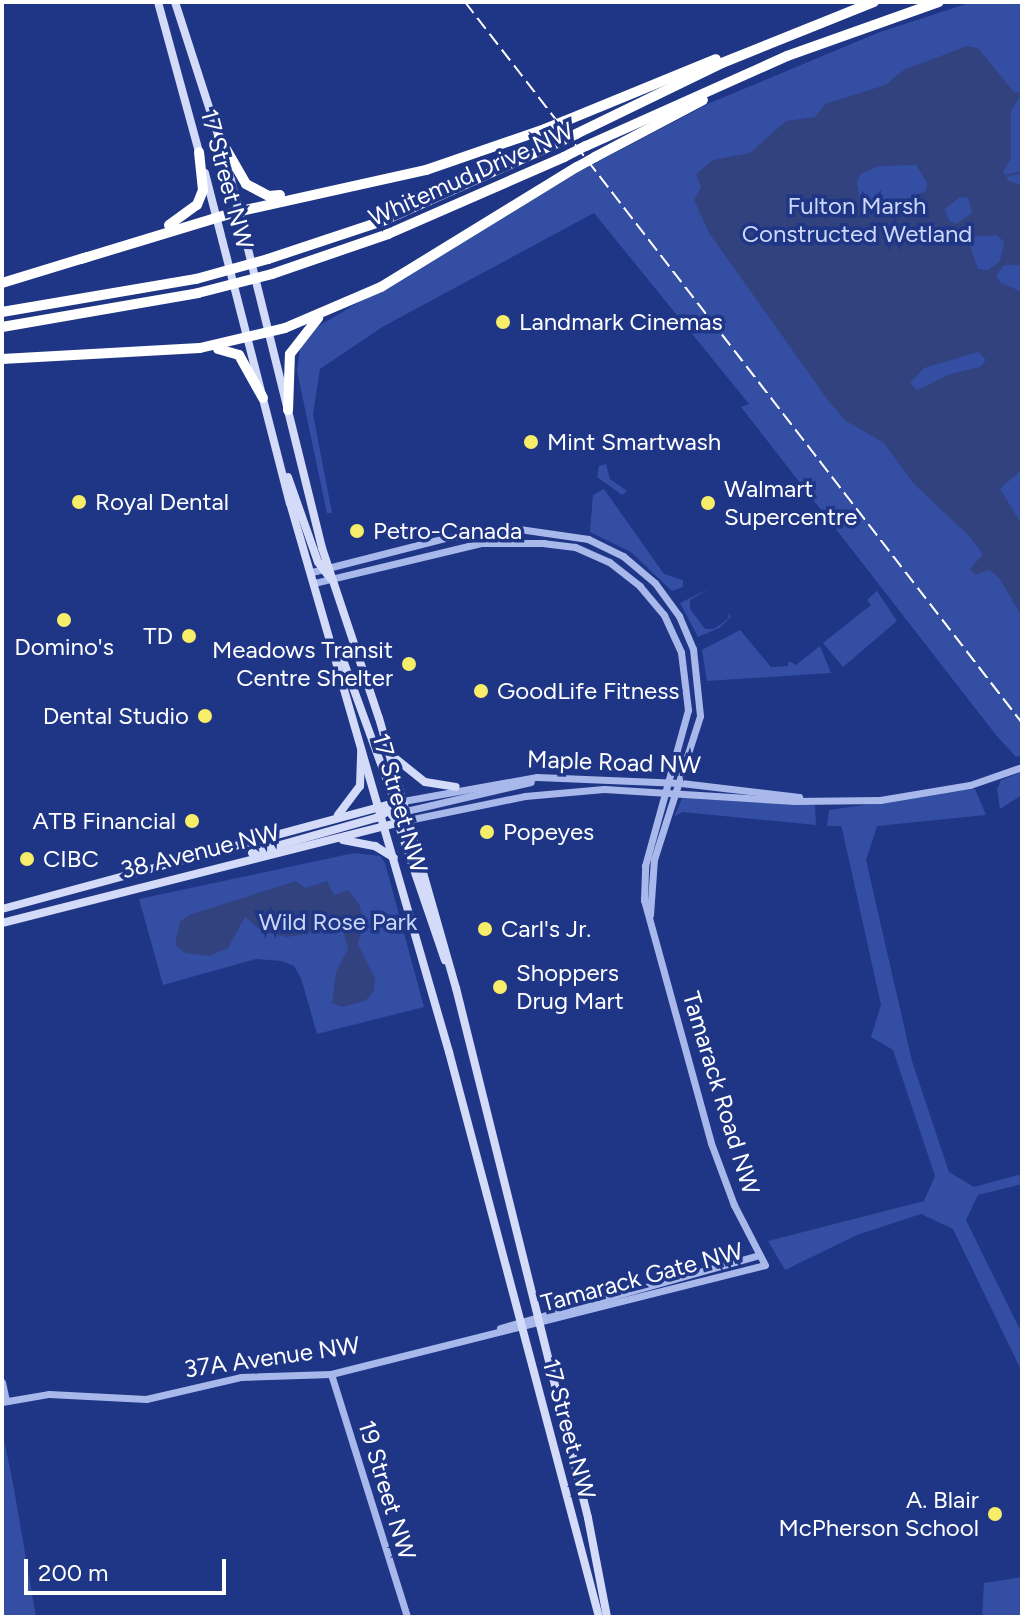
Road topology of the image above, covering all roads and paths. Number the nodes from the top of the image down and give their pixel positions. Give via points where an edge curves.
1 (158, 2) edge
2 (175, 2) edge
3 (874, 2) edge
4 (939, 2) edge
5 (783, 37) junction
6 (787, 56) junction
7 (219, 137) junction
8 (199, 152) junction
9 (322, 190) junction
10 (236, 212) junction
11 (217, 217) junction
12 (81, 259) junction
13 (2, 283) edge
14 (2, 312) edge
15 (320, 316) junction
16 (2, 327) edge
17 (268, 333) junction
18 (248, 339) junction
19 (200, 348) junction
20 (2, 359) edge
21 (263, 398) junction
22 (288, 410) junction
23 (320, 570) junction
24 (332, 579) junction
25 (315, 583) junction
26 (327, 623) junction
27 (360, 735) junction
28 (390, 754) junction
29 (1022, 767) edge
30 (560, 777) junction
31 (456, 787) junction
32 (674, 787) junction
33 (396, 812) junction
34 (326, 821) junction
35 (385, 827) junction
36 (339, 839) junction
37 (394, 858) junction
38 (217, 866) junction
39 (2, 909) edge
40 (2, 923) edge
41 (759, 1255) junction
42 (765, 1265) joint
43 (535, 1315) junction
44 (526, 1325) junction
45 (331, 1374) junction
46 (2, 1382) edge
47 (4, 1402) edge
48 (407, 1617) edge
49 (599, 1617) edge
50 (607, 1617) edge

1 - 8 main road, 17 Street NW
2 - 7 main road, 17 Street NW
3 - 5 highway, Whitemud Drive NW
4 - 6 highway, Whitemud Drive NW
5 - 9 highway, bridge via 426,170
5 - 14 highway, Whitemud Drive NW, bridge via 385,220 196,279
6 - 15 highway, bridge via 577,167 381,287
6 - 16 highway, Whitemud Drive NW, bridge via 388,234 198,293
7 - 9 highway via 237,172 256,191 269,196
7 - 10 main road, 17 Street NW
8 - 11 main road, 17 Street NW
8 - 12 highway via 203,190 191,213
9 - 10 highway
10 - 11 highway
10 - 17 main road, 17 Street NW
11 - 12 highway
11 - 18 main road, 17 Street NW
12 - 13 highway
15 - 17 highway
15 - 22 highway via 290,354
17 - 18 highway
17 - 22 main road, 17 Street NW
18 - 19 highway
18 - 21 main road, 17 Street NW
19 - 20 highway
19 - 21 highway via 236,352
21 - 23 main road, 17 Street NW via 276,451
22 - 23 main road, 17 Street NW
23 - 24 main road
23 - 25 main road, 17 Street NW
23 - 32 street via 501,529 578,536 623,556 664,595 693,649 700,716
24 - 25 street
24 - 28 main road, 17 Street NW
24 - 32 street via 498,542 564,545 609,562 655,603 681,652 688,710
25 - 26 main road, 17 Street NW
26 - 27 main road, 17 Street NW
26 - 33 main road
27 - 33 main road, 17 Street NW
27 - 34 main road via 360,786 341,813
28 - 31 main road via 425,782
28 - 33 main road, 17 Street NW
29 - 32 street, Maple Road NW via 930,794 825,801
30 - 31 street, Maple Road NW
30 - 32 street, Maple Road NW
30 - 33 street
31 - 33 street, Maple Road NW
32 - 33 street, Maple Road NW via 539,794
32 - 41 street, Tamarack Road NW via 645,866 650,927 711,1143
33 - 34 main road, 38 Avenue NW
33 - 35 main road, 38 Avenue NW
33 - 38 main road
33 - 43 main road, 17 Street NW via 433,936 451,970
34 - 39 main road, 38 Avenue NW
35 - 36 main road, 38 Avenue NW
35 - 37 main road, 17 Street NW
36 - 37 main road via 375,846
36 - 38 main road, 38 Avenue NW
37 - 44 main road, 17 Street NW
38 - 40 main road, 38 Avenue NW
41 - 42 street, Tamarack Road NW
41 - 43 street, Tamarack Gate NW
42 - 44 street, Tamarack Gate NW
43 - 44 main road, 17 Street NW
43 - 44 street, Tamarack Gate NW
44 - 45 street, 37A Avenue NW
44 - 49 main road, 17 Street NW
44 - 50 main road, 17 Street NW via 588,1518
45 - 47 street, 37A Avenue NW via 241,1377 137,1399 59,1394
45 - 48 street, 19 Street NW
46 - 47 street

